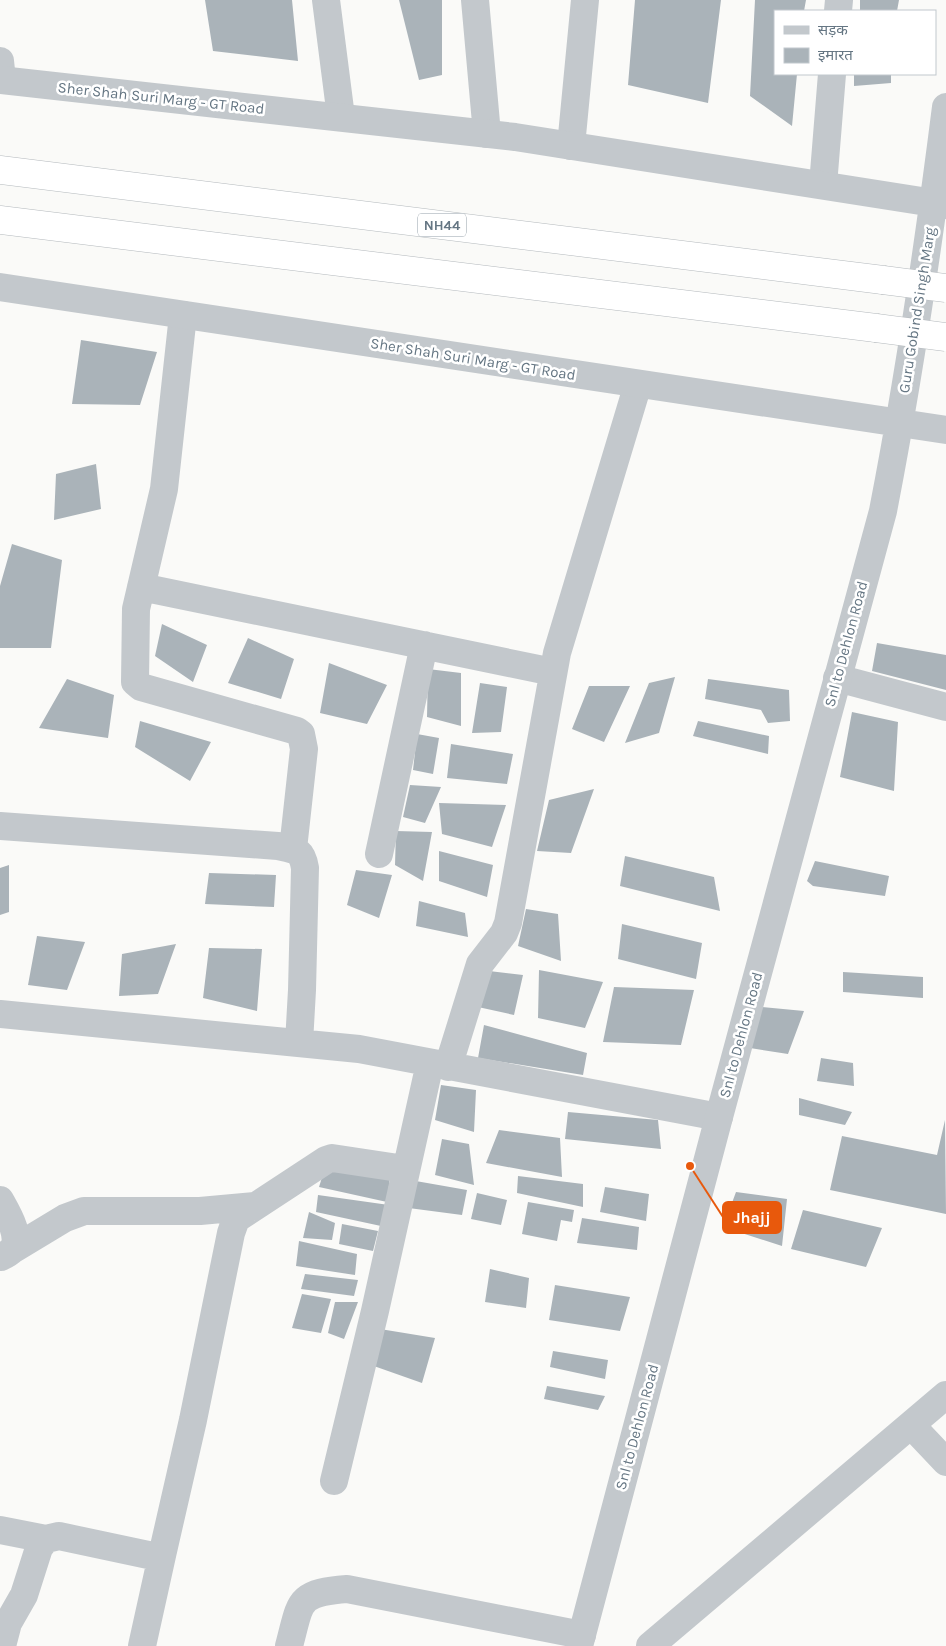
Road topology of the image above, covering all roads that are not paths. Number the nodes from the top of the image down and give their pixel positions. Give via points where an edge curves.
1 (326, 0) edge
2 (475, 0) edge
3 (585, 0) edge
4 (1, 73) edge
5 (832, 75) edge
6 (946, 107) edge
7 (340, 118) junction
8 (487, 134) junction
9 (571, 146) junction
10 (0, 170) edge
11 (823, 186) junction
12 (940, 204) edge
13 (0, 220) edge
14 (0, 287) edge
15 (946, 288) edge
16 (183, 315) junction
17 (946, 337) edge
18 (638, 384) junction
19 (900, 424) junction
20 (946, 430) edge
21 (141, 587) junction
22 (424, 645) junction
23 (553, 672) junction
24 (837, 678) junction
25 (946, 707) edge
26 (0, 826) edge
27 (294, 849) junction
28 (379, 854) dead end
29 (0, 1014) edge
30 (299, 1043) junction
31 (439, 1065) junction
32 (719, 1117) junction
33 (405, 1169) junction
34 (0, 1200) edge
35 (256, 1206) junction
36 (6, 1254) edge
37 (946, 1395) edge
38 (911, 1425) junction
39 (946, 1462) edge
40 (334, 1481) dead end
41 (0, 1530) edge
42 (46, 1539) junction
43 (163, 1551) junction
44 (580, 1640) edge
45 (656, 1645) edge
46 (2, 1646) edge
47 (142, 1646) edge
48 (289, 1646) edge

1 - 7 street
2 - 8 street
3 - 9 street
4 - 7 street, Sher Shah Suri Marg - GT Road
5 - 11 street
6 - 12 street, Guru Gobind Singh Marg
7 - 8 street, Sher Shah Suri Marg - GT Road
8 - 9 street, Sher Shah Suri Marg - GT Road
9 - 11 street, Sher Shah Suri Marg - GT Road
10 - 15 highway, NH44, bridge
11 - 12 street, Sher Shah Suri Marg - GT Road
12 - 19 street, Guru Gobind Singh Marg
13 - 17 highway, bridge
14 - 16 street, Sher Shah Suri Marg - GT Road
16 - 18 street, Sher Shah Suri Marg - GT Road
16 - 21 street via 164,489
18 - 19 street, Sher Shah Suri Marg - GT Road
18 - 23 street
19 - 20 street, Sher Shah Suri Marg - GT Road
19 - 24 street, Snl to Dehlon Road via 882,511
21 - 22 street
21 - 27 street via 135,621 135,678 138,686 302,734 304,749
22 - 23 street
22 - 28 street
23 - 31 street via 508,922 504,933 480,964
24 - 25 street
24 - 32 street, Snl to Dehlon Road
26 - 27 street
27 - 30 street via 302,856 304,868
29 - 30 street
30 - 31 street via 359,1049
31 - 32 street
31 - 33 street
32 - 44 street, Snl to Dehlon Road
33 - 35 street via 332,1158 319,1163
33 - 40 street
34 - 36 street via 15,1234 15,1244
35 - 36 street via 200,1211 84,1211 66,1218
35 - 43 street via 241,1214 233,1225
37 - 38 street
38 - 39 street
38 - 45 street
41 - 42 street
42 - 43 street via 59,1536 153,1556
42 - 46 street via 37,1552 24,1595 8,1623
43 - 47 street
44 - 48 street via 346,1589 311,1595 303,1601

